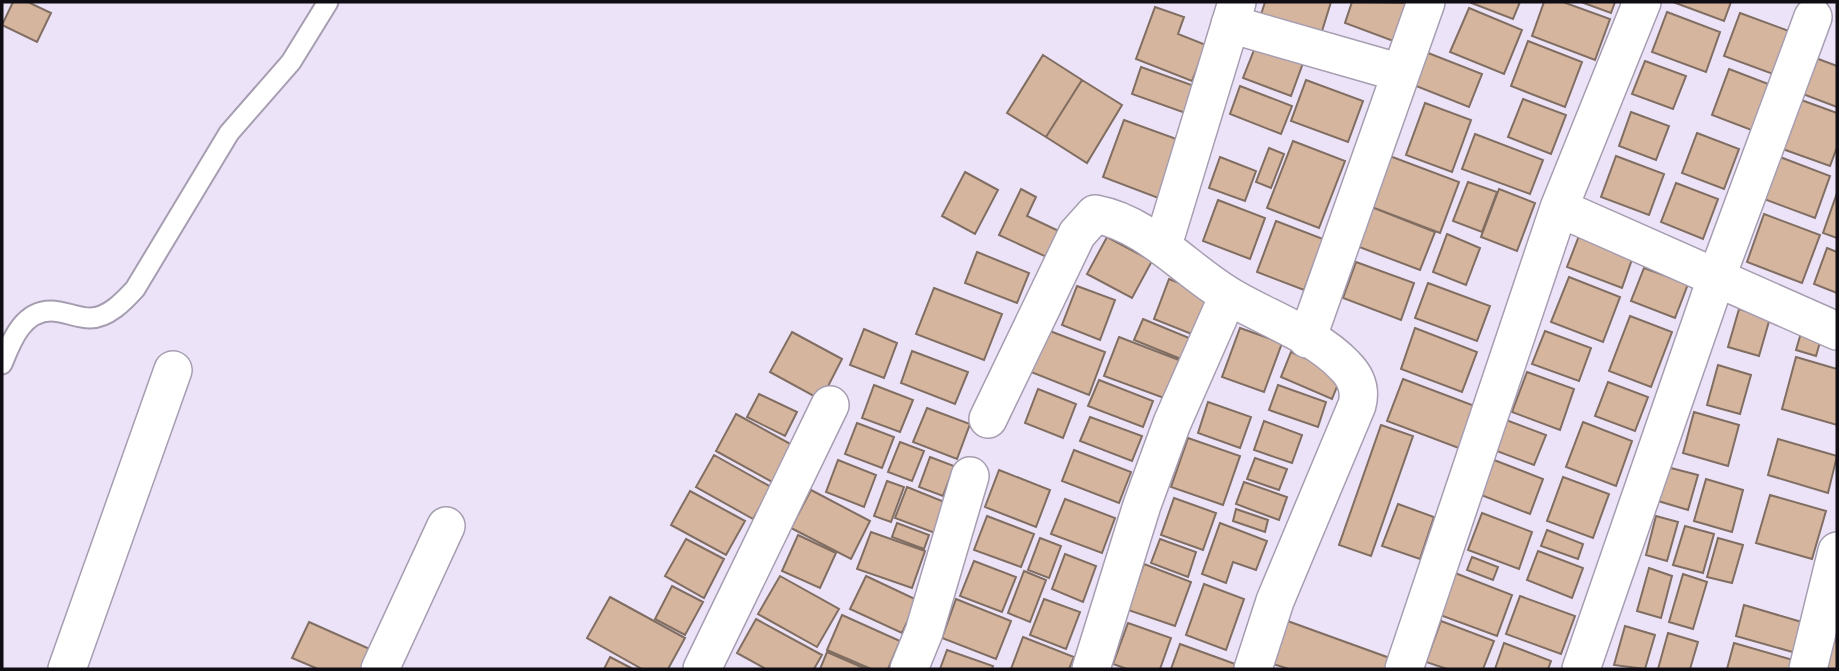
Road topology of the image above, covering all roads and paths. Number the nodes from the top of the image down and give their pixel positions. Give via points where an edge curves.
1 (328, 2) edge
2 (1426, 2) edge
3 (1642, 2) edge
4 (1233, 13) edge
5 (1813, 17) dead end
6 (1401, 73) junction
7 (1559, 208) junction
8 (1163, 245) junction
9 (1717, 276) junction
10 (1228, 296) junction
11 (1837, 331) edge
12 (1307, 339) junction
13 (2, 364) edge
14 (173, 370) dead end
15 (830, 405) dead end
16 (988, 419) dead end
17 (970, 476) dead end
18 (446, 526) dead end
19 (1837, 551) edge
20 (67, 669) edge
21 (380, 669) edge
22 (702, 669) edge
23 (909, 669) edge
24 (1091, 669) edge
25 (1253, 669) edge
26 (1404, 669) edge
27 (1581, 669) edge
28 (1808, 669) edge

1 - 13 lane via 291,62 229,133 135,289 120,306 91,318 50,311 31,317 15,333
2 - 6 street
3 - 7 street
4 - 6 street
4 - 8 street
5 - 9 street
6 - 12 street
7 - 9 street
7 - 26 street
8 - 10 street
8 - 16 street via 1107,216 1095,214 1086,220
9 - 11 street
9 - 27 street
10 - 12 street
10 - 24 street via 1142,505
12 - 25 street via 1344,364 1360,394 1275,601
14 - 20 street
15 - 22 street
17 - 23 street
18 - 21 street
19 - 28 street

